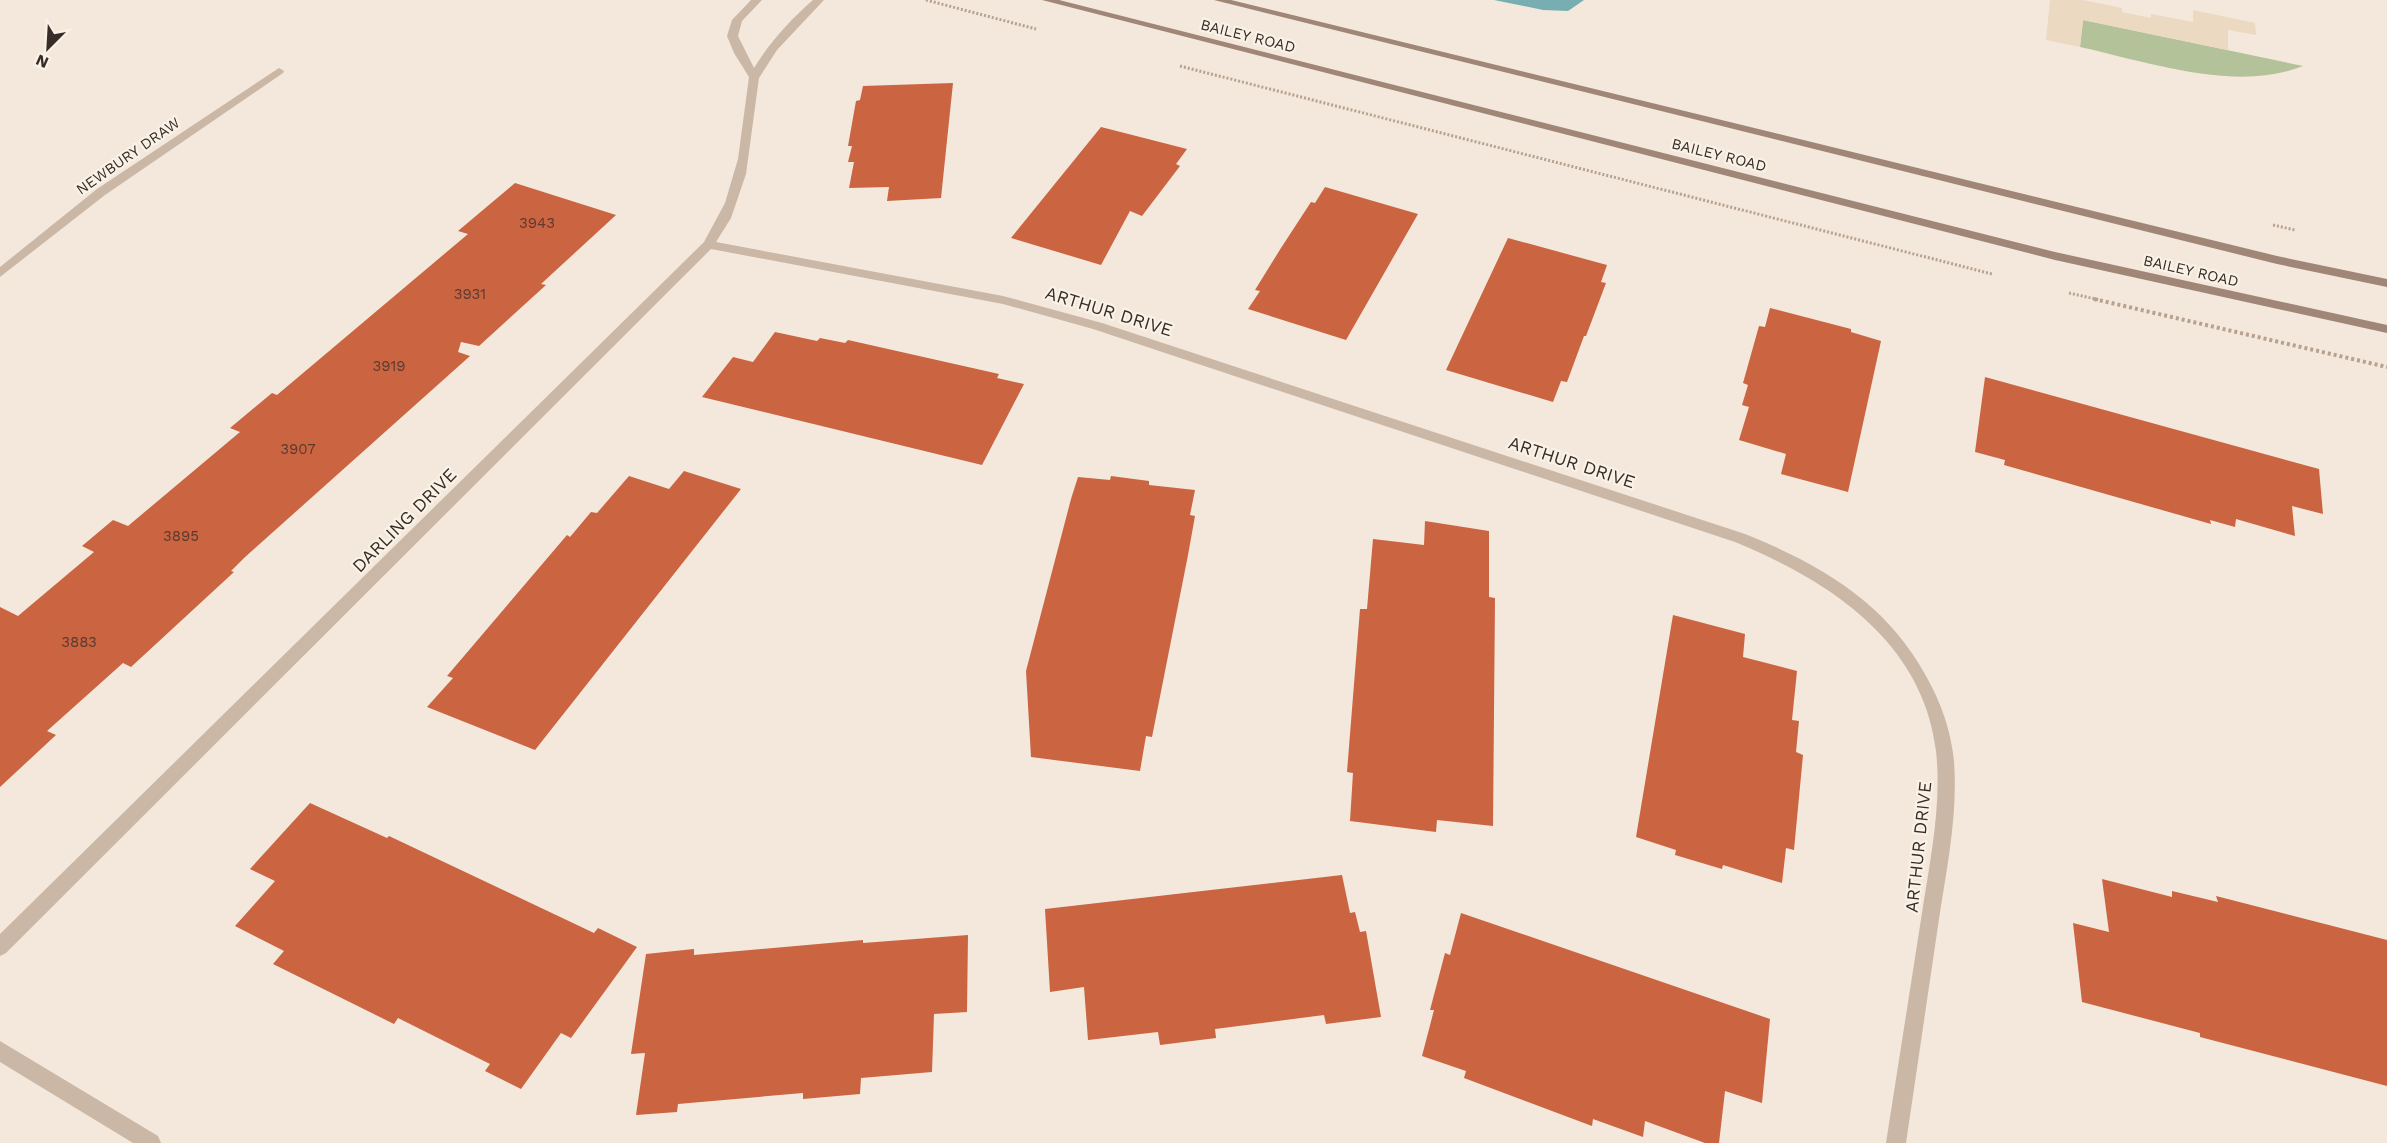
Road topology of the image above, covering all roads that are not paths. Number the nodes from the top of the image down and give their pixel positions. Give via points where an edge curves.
1 (757, 0) edge
2 (819, 0) edge
3 (1047, 0) edge
4 (1219, 0) edge
5 (279, 71) dead end
6 (754, 77) junction
7 (708, 244) junction
8 (0, 273) edge
9 (2387, 283) edge
10 (2387, 329) edge
11 (0, 947) edge
12 (0, 1051) edge
13 (151, 1143) edge
14 (1896, 1143) edge

1 - 6 street via 734,24 732,32 733,42
2 - 6 street, DARLING DRIVE via 779,40
3 - 10 main road, BAILEY ROAD via 2055,255
4 - 9 main road, BAILEY ROAD via 2254,254
5 - 8 street, NEWBURY DRAW via 101,192
6 - 7 street, DARLING DRIVE via 740,181 728,215
7 - 11 street, DARLING DRIVE
7 - 14 street, ARTHUR DRIVE via 1003,300 1097,326 1740,538 1797,561 1852,597 1891,633 1909,660 1941,730 1946,768 1945,819
12 - 13 street

